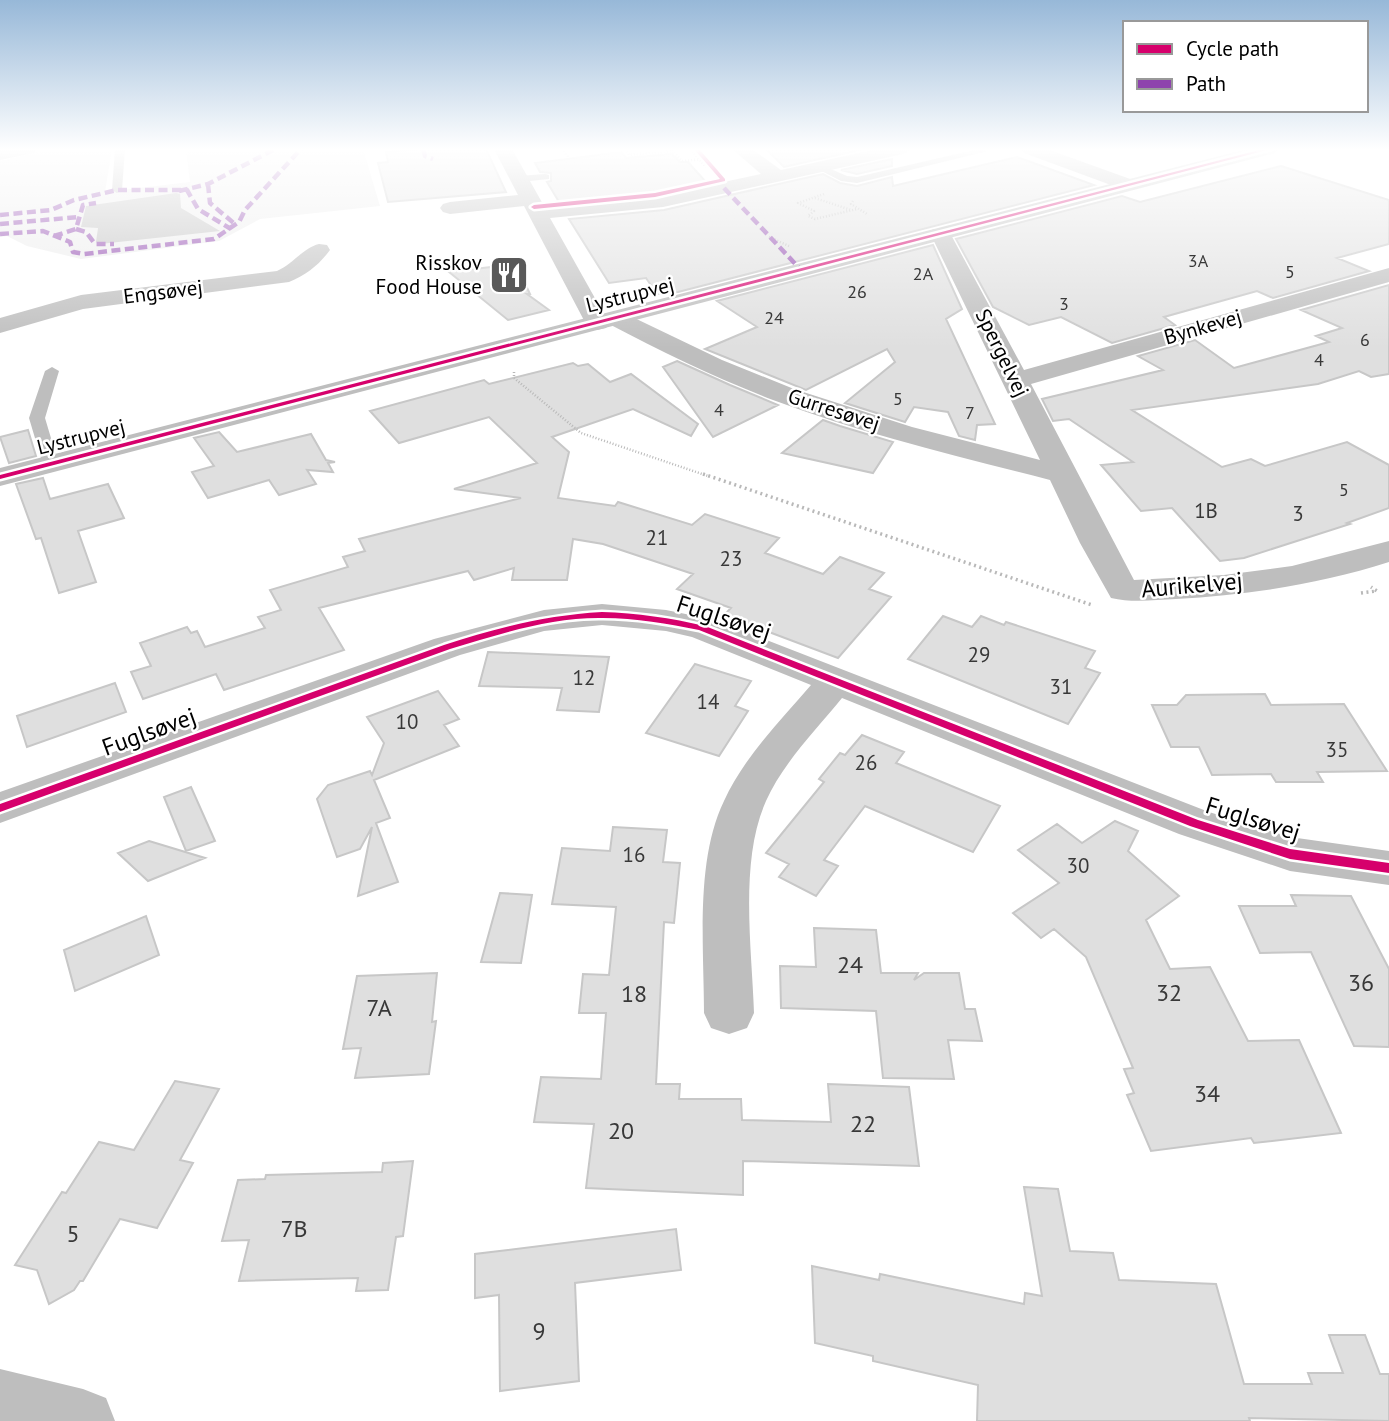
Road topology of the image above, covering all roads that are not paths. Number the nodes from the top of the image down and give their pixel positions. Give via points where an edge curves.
1 (540, 215) edge
2 (1007, 215) edge
3 (940, 233) junction
4 (319, 250) dead end
5 (1389, 275) edge
6 (607, 321) junction
7 (0, 326) edge
8 (52, 371) dead end
9 (1016, 380) junction
10 (51, 464) junction
11 (1062, 474) junction
12 (0, 477) edge
13 (1389, 551) edge
14 (836, 680) junction
15 (0, 808) edge
16 (1389, 867) edge
17 (729, 1013) dead end
18 (0, 1401) edge
19 (83, 1421) edge

1 - 6 street
2 - 3 street, Lystrupvej
3 - 6 street, Lystrupvej
3 - 9 street, Spergelvej
4 - 7 street, Engsøvej via 298,270 281,277 81,302
5 - 9 street, Bynkevej
6 - 10 street, Lystrupvej
6 - 11 street, Gurresøvej via 837,413
8 - 10 lane via 37,418
9 - 11 street, Spergelvej
10 - 12 street, Lystrupvej
11 - 13 street, Aurikelvej via 1123,591 1346,580
14 - 15 street, Fuglsøvej via 737,640 670,620 593,613 559,616 447,647
14 - 16 street, Fuglsøvej via 1194,823 1290,854
14 - 17 street via 770,761 744,802 730,853
18 - 19 street

